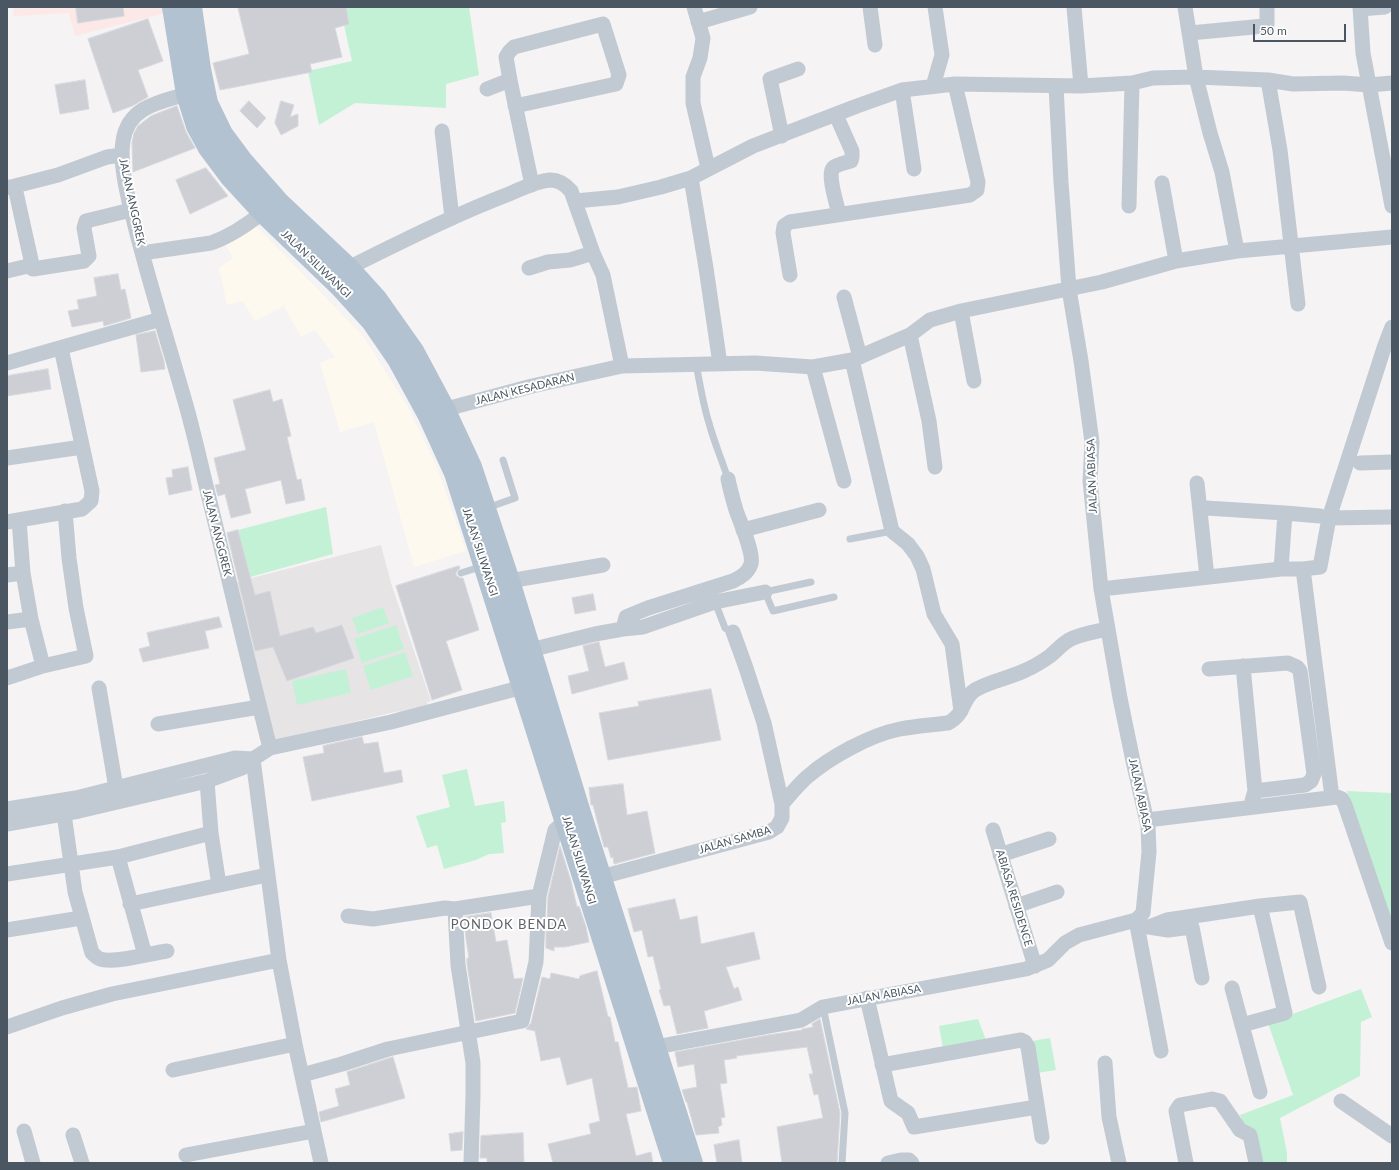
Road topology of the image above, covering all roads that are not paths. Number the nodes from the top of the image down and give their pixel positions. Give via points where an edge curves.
1 (173, 7) edge
2 (191, 7) edge
3 (694, 7) edge
4 (750, 7) edge
5 (870, 7) edge
6 (926, 7) edge
7 (935, 7) edge
8 (1074, 7) edge
9 (1185, 7) edge
10 (1267, 7) edge
11 (1385, 7) edge
12 (1360, 8) edge
13 (698, 22) junction
14 (1190, 33) junction
15 (874, 45) dead end
16 (940, 64) junction
17 (798, 69) dead end
18 (1196, 77) junction
19 (510, 80) junction
20 (1268, 80) junction
21 (1132, 83) junction
22 (1392, 83) edge
23 (955, 84) junction
24 (1369, 85) junction
25 (933, 86) junction
26 (1056, 86) junction
27 (1081, 86) junction
28 (487, 89) dead end
29 (902, 90) junction
30 (187, 94) junction
31 (515, 106) junction
32 (836, 115) junction
33 (442, 131) dead end
34 (782, 136) junction
35 (122, 155) junction
36 (708, 168) junction
37 (914, 169) dead end
38 (690, 178) junction
39 (1162, 183) dead end
40 (532, 185) junction
41 (9, 187) edge
42 (575, 201) junction
43 (1129, 206) dead end
44 (1392, 206) edge
45 (131, 210) junction
46 (263, 212) junction
47 (839, 214) junction
48 (452, 218) junction
49 (1392, 237) edge
50 (1292, 246) junction
51 (1236, 251) junction
52 (142, 253) junction
53 (593, 253) junction
54 (1176, 261) junction
55 (348, 268) junction
56 (529, 268) dead end
57 (33, 270) junction
58 (7, 271) edge
59 (790, 275) dead end
60 (1069, 289) junction
61 (844, 297) dead end
62 (1298, 304) dead end
63 (961, 311) junction
64 (161, 319) junction
65 (1392, 327) edge
66 (910, 335) junction
67 (60, 348) junction
68 (856, 358) junction
69 (7, 363) edge
70 (696, 364) junction
71 (720, 364) junction
72 (622, 366) junction
73 (813, 367) junction
74 (974, 381) dead end
75 (436, 411) junction
76 (82, 446) junction
77 (7, 458) edge
78 (503, 460) dead end
79 (1392, 462) edge
80 (1360, 463) dead end
81 (935, 467) dead end
82 (728, 479) joint
83 (844, 481) dead end
84 (1197, 483) dead end
85 (485, 508) junction
86 (1206, 508) dead end
87 (819, 510) dead end
88 (65, 511) junction
89 (1285, 513) junction
90 (1324, 517) junction
91 (1392, 517) edge
92 (13, 521) edge
93 (743, 530) junction
94 (892, 531) junction
95 (850, 539) dead end
96 (603, 565) dead end
97 (485, 566) junction
98 (1282, 566) junction
99 (1303, 569) junction
100 (461, 572) dead end
101 (23, 573) junction
102 (1210, 573) junction
103 (7, 575) edge
104 (509, 581) junction
105 (812, 582) dead end
106 (1101, 589) junction
107 (765, 592) junction
108 (834, 597) dead end
109 (715, 602) junction
110 (31, 619) junction
111 (7, 622) edge
112 (1108, 628) junction
113 (623, 629) junction
114 (733, 632) joint
115 (530, 650) junction
116 (43, 666) junction
117 (1243, 666) junction
118 (1209, 669) dead end
119 (7, 678) edge
120 (99, 688) dead end
121 (523, 688) junction
122 (260, 707) junction
123 (961, 712) junction
124 (158, 724) dead end
125 (270, 748) junction
126 (253, 759) junction
127 (207, 780) junction
128 (116, 788) junction
129 (1255, 791) junction
130 (1332, 797) junction
131 (78, 804) junction
132 (782, 804) junction
133 (1246, 807) junction
134 (7, 808) edge
135 (64, 814) junction
136 (566, 820) junction
137 (1147, 820) junction
138 (7, 824) edge
139 (993, 830) dead end
140 (211, 833) junction
141 (1049, 839) dead end
142 (1000, 855) junction
143 (118, 857) junction
144 (71, 865) junction
145 (7, 874) edge
146 (268, 875) junction
147 (601, 877) junction
148 (219, 885) junction
149 (1057, 892) dead end
150 (539, 896) junction
151 (130, 904) junction
152 (1016, 906) junction
153 (1260, 906) junction
154 (455, 908) junction
155 (348, 916) dead end
156 (82, 918) junction
157 (1142, 923) junction
158 (7, 930) edge
159 (1392, 943) edge
160 (167, 950) dead end
161 (145, 954) junction
162 (279, 960) junction
163 (1035, 966) junction
164 (1202, 978) dead end
165 (1319, 987) dead end
166 (1232, 988) dead end
167 (867, 998) junction
168 (823, 1007) junction
169 (1242, 1025) junction
170 (7, 1027) edge
171 (469, 1033) junction
172 (294, 1044) junction
173 (655, 1047) junction
174 (1161, 1051) dead end
175 (1105, 1062) dead end
176 (882, 1064) junction
177 (173, 1070) dead end
178 (302, 1075) junction
179 (1260, 1092) dead end
180 (1341, 1101) dead end
181 (1037, 1107) junction
182 (24, 1131) dead end
183 (314, 1131) junction
184 (73, 1136) dead end
185 (1392, 1136) edge
186 (1042, 1137) dead end
187 (186, 1155) dead end
188 (317, 1162) edge
189 (33, 1163) edge
190 (82, 1163) edge
191 (471, 1163) edge
192 (674, 1163) edge
193 (692, 1163) edge
194 (842, 1163) edge
195 (888, 1163) edge
196 (912, 1163) edge
197 (1119, 1163) edge
198 (1186, 1163) edge
199 (1256, 1163) edge

1 - 30 main road, JALAN SILIWANGI
2 - 55 main road, JALAN SILIWANGI via 207,103 222,134 242,161 279,202
3 - 13 street
4 - 13 street
5 - 15 street
6 - 16 street via 934,55
7 - 16 street via 942,55
8 - 27 street
9 - 14 street
10 - 14 street via 1266,25
11 - 12 street
12 - 24 street via 1363,53
13 - 36 street via 703,38 700,58 693,77 693,103
14 - 18 street
16 - 25 street
17 - 34 street via 770,79
18 - 20 street
18 - 21 street via 1153,78
18 - 51 street via 1222,172
19 - 28 street
19 - 31 street
19 - 31 street via 506,57 514,47 603,24 618,75 616,84
20 - 24 street via 1293,84
20 - 50 street
21 - 27 street
21 - 43 street
22 - 24 street
23 - 25 street
23 - 26 street
23 - 47 street via 978,182 977,190 970,195
24 - 44 street
25 - 29 street
26 - 27 street
26 - 60 street, JALAN ABIASA
29 - 32 street
29 - 37 street
30 - 35 street, JALAN ANGGREK via 156,103 133,117 126,130
30 - 46 main road, JALAN SILIWANGI via 197,126 209,148 230,176
31 - 40 street
32 - 34 street
32 - 47 street via 852,151 851,161 835,166 831,170 830,176
33 - 48 street
34 - 36 street via 753,146
35 - 41 street via 107,157 58,175
35 - 45 street, JALAN ANGGREK
36 - 38 street
38 - 42 street via 618,197
38 - 71 street
39 - 54 street
40 - 42 street via 548,180 558,181 571,191
40 - 48 street
41 - 57 street via 16,192
42 - 53 street
45 - 52 street, JALAN ANGGREK
45 - 57 street via 86,221 84,228 89,256 84,261
46 - 52 street, JALAN ANGGREK via 244,227 211,243
46 - 75 main road, JALAN SILIWANGI via 372,320
47 - 59 street via 790,222 784,226
48 - 55 street
49 - 50 street, JALAN KESADARAN
50 - 51 street, JALAN KESADARAN
50 - 62 street
51 - 54 street, JALAN KESADARAN
52 - 64 street, JALAN ANGGREK
53 - 56 street
53 - 72 street via 603,276
54 - 60 street, JALAN KESADARAN
55 - 75 main road, JALAN SILIWANGI via 377,300 413,351
57 - 58 street via 28,266
60 - 63 street, JALAN KESADARAN
60 - 106 street, JALAN ABIASA via 1092,442 1090,481
61 - 68 street
63 - 66 street, JALAN KESADARAN via 930,320
63 - 74 street
64 - 67 street
64 - 122 street, JALAN ANGGREK via 186,406
65 - 90 street
66 - 68 street, JALAN KESADARAN
66 - 81 street via 929,421
67 - 69 street
67 - 76 street
68 - 73 street, JALAN KESADARAN
68 - 94 street
70 - 71 street, JALAN KESADARAN
70 - 72 street, JALAN KESADARAN
70 - 82 lane via 709,424
71 - 73 street, JALAN KESADARAN via 755,363
72 - 75 street, JALAN KESADARAN
73 - 83 street
75 - 85 main road, JALAN SILIWANGI via 471,467
75 - 97 main road, JALAN SILIWANGI
76 - 77 street
76 - 88 street via 92,491 91,501 82,508
78 - 85 lane via 515,498
79 - 80 street
82 - 93 street
84 - 102 street
85 - 104 main road, JALAN SILIWANGI
86 - 89 street
87 - 93 street
88 - 92 street
88 - 116 street via 76,608 86,656
89 - 90 street
89 - 98 street
90 - 91 street
90 - 99 street via 1320,567
92 - 101 street
93 - 113 street via 751,563 743,575 733,581 648,608 626,618
94 - 95 lane
94 - 123 street via 908,544 917,556 934,614 952,644
96 - 104 street
97 - 100 lane
97 - 121 main road, JALAN SILIWANGI
98 - 99 street
98 - 102 street
99 - 130 street
101 - 103 street
101 - 110 street
102 - 106 street
104 - 115 main road, JALAN SILIWANGI
105 - 107 lane
106 - 112 street, JALAN ABIASA
107 - 108 lane via 773,611
107 - 109 street
109 - 113 street via 643,627
109 - 114 lane via 725,628
110 - 111 street
110 - 116 street
112 - 123 street via 1069,640 1037,664 973,691
112 - 137 street, JALAN ABIASA
113 - 115 street
114 - 132 street via 764,723
115 - 147 main road, JALAN SILIWANGI
116 - 119 street
117 - 118 street
117 - 129 street
117 - 129 street via 1288,663 1300,671 1314,774 1311,781 1305,785
120 - 128 street
121 - 125 street via 391,722
121 - 136 main road, JALAN SILIWANGI
122 - 124 street
122 - 125 street, JALAN ANGGREK
123 - 132 street via 955,720 948,723 899,729 864,741 824,763
125 - 126 street
126 - 127 street via 242,768
126 - 128 street via 235,758
126 - 146 street
127 - 131 street
127 - 140 street
128 - 131 street
129 - 133 street via 1252,802
130 - 133 street
130 - 159 street via 1337,797 1345,804
131 - 134 street
131 - 135 street
132 - 147 street, JALAN SAMBA via 782,818 777,827 769,832
133 - 137 street
135 - 138 street
135 - 144 street
136 - 150 street via 555,830
136 - 192 main road, JALAN SILIWANGI
137 - 157 street, JALAN ABIASA via 1149,852
139 - 142 street, ABIASA RESIDENCE
140 - 143 street
140 - 148 street
141 - 142 street
142 - 152 street, ABIASA RESIDENCE
143 - 144 street
143 - 151 street
144 - 145 street
144 - 156 street
146 - 148 street
146 - 162 street
147 - 173 main road, JALAN SILIWANGI
148 - 151 street
149 - 152 street
150 - 154 street
150 - 171 street via 536,962 522,1021
151 - 161 street
152 - 163 street, ABIASA RESIDENCE
153 - 157 street
153 - 165 street via 1300,902
153 - 169 street via 1285,1013
154 - 155 street via 373,919
154 - 171 street via 458,965
156 - 158 street
156 - 161 street via 92,953 99,958 123,959
157 - 163 street, JALAN ABIASA via 1079,935 1058,949 1048,960
157 - 164 street via 1168,930 1192,927
157 - 174 street
160 - 161 street
162 - 170 street via 112,994
162 - 172 street
163 - 167 street, JALAN ABIASA
166 - 169 street
167 - 168 street, JALAN ABIASA
167 - 176 street
168 - 173 street, JALAN ABIASA via 801,1020
168 - 194 lane via 845,1113
169 - 179 street
171 - 178 street via 388,1049
171 - 191 street via 474,1078
172 - 177 street
172 - 178 street
173 - 193 main road, JALAN SILIWANGI
175 - 197 street via 1109,1117
176 - 181 street via 891,1101 908,1112 914,1127
176 - 181 street via 1021,1040 1028,1046
178 - 183 street
180 - 185 street
181 - 186 street
182 - 189 street
183 - 187 street
183 - 188 street
184 - 190 street
195 - 196 street via 901,1160 909,1160
198 - 199 street via 1176,1111 1180,1105 1212,1099 1220,1101 1240,1130 1250,1135

